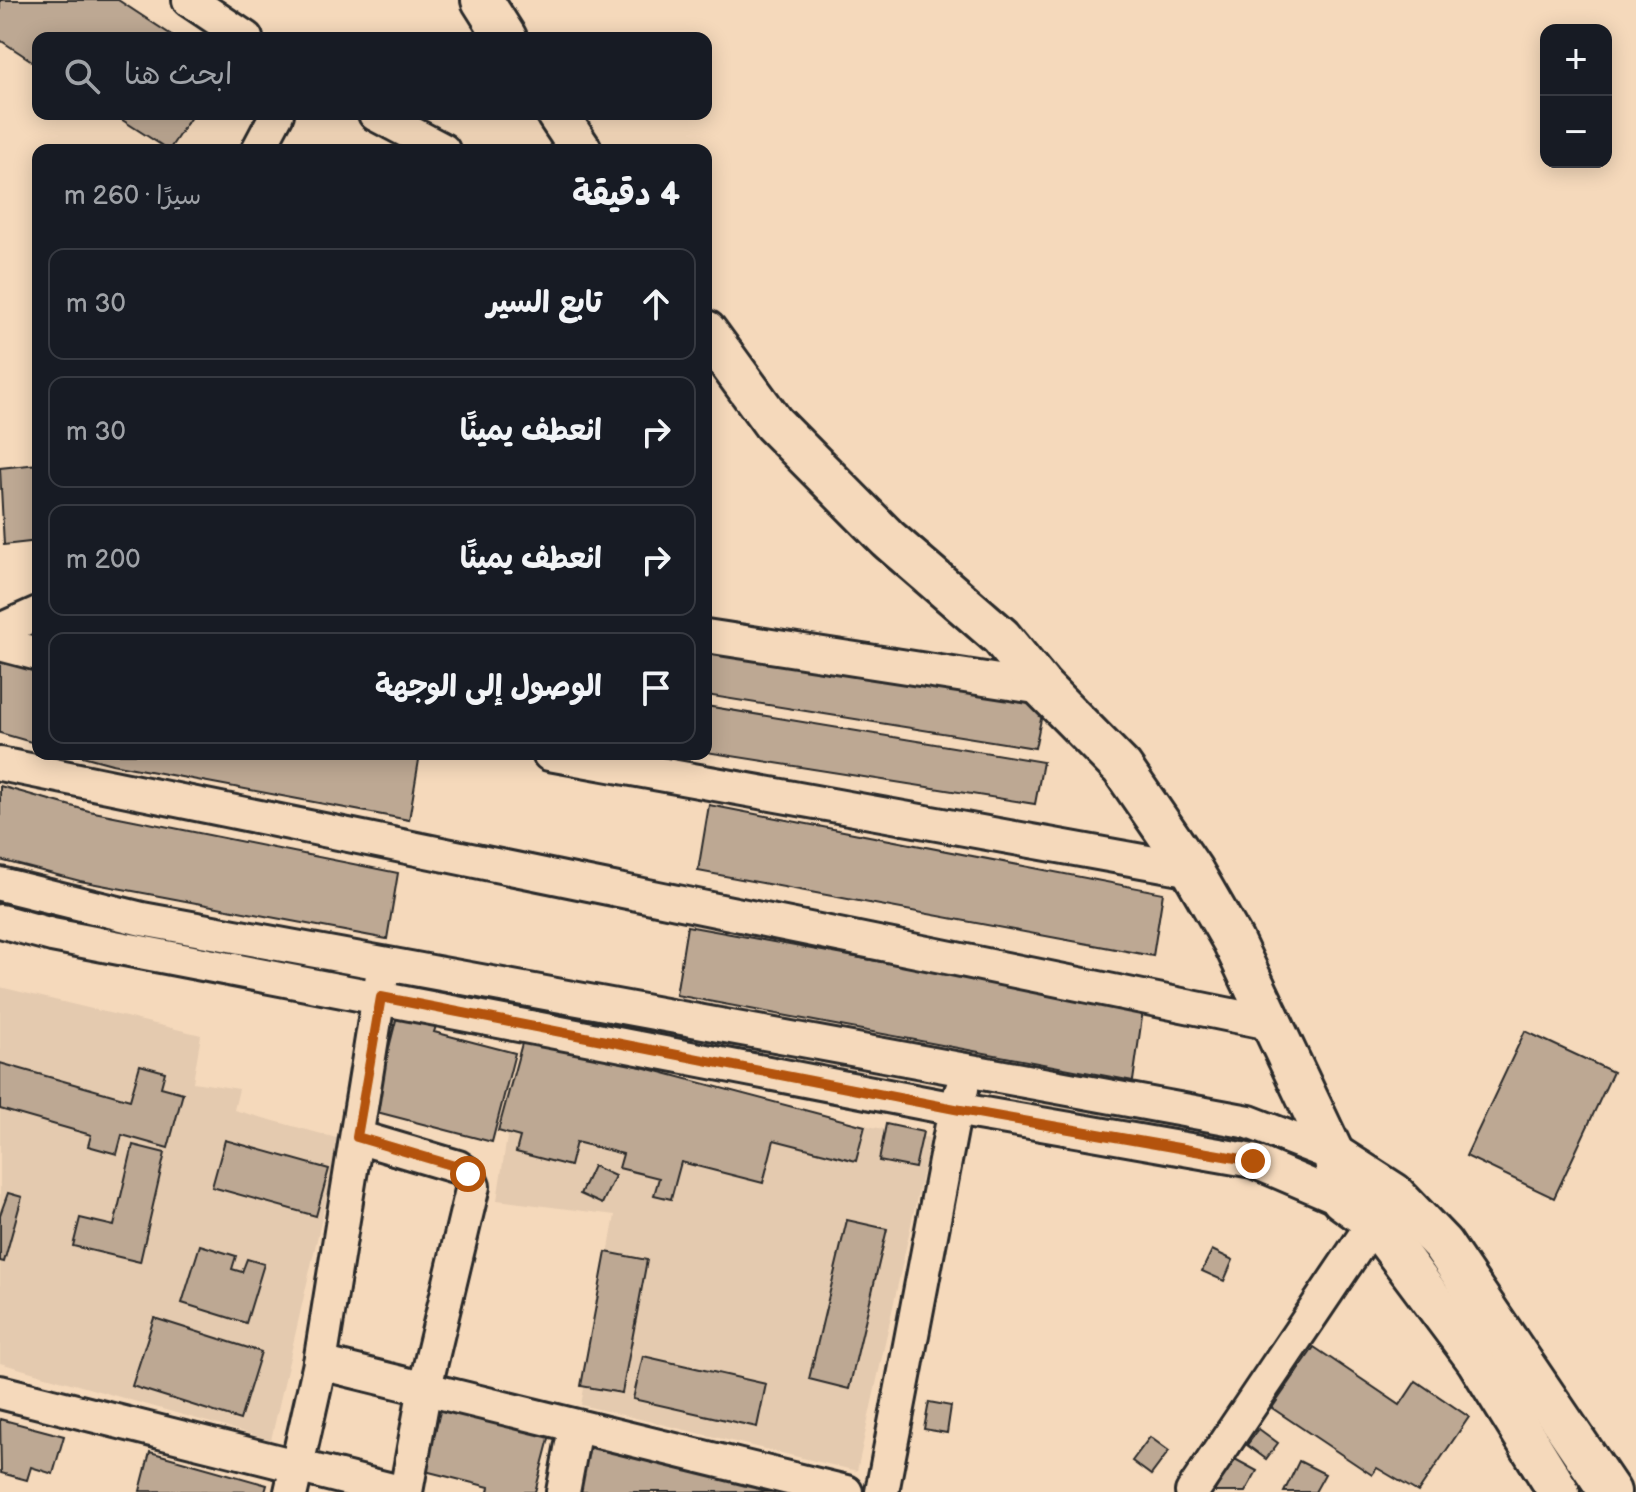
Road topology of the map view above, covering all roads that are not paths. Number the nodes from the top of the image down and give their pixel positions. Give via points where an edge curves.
1 (189, 0) edge
2 (482, 0) edge
3 (237, 32) edge
4 (502, 32) edge
5 (274, 120) edge
6 (386, 120) edge
7 (561, 120) edge
8 (261, 144) edge
9 (432, 144) edge
10 (577, 144) edge
11 (712, 339) edge
12 (32, 616) edge
13 (0, 630) edge
14 (712, 637) edge
15 (0, 644) edge
16 (32, 652) edge
17 (1043, 688) junction
18 (582, 760) edge
19 (0, 764) edge
20 (1192, 870) junction
21 (0, 884) edge
22 (0, 921) edge
23 (383, 962) junction
24 (381, 997) junction
25 (1270, 1023) junction
26 (969, 1070) junction
27 (955, 1109) junction
28 (357, 1137) junction
29 (1334, 1155) junction
30 (1342, 1199) junction
31 (1374, 1222) junction
32 (320, 1363) junction
33 (425, 1387) junction
34 (0, 1392) edge
35 (575, 1428) junction
36 (294, 1478) edge
37 (400, 1492) edge
38 (406, 1492) edge
39 (563, 1492) edge
40 (846, 1492) edge
41 (882, 1492) edge
42 (1192, 1492) edge
43 (1559, 1492) edge
44 (1610, 1492) edge

1 - 3 street
2 - 4 street
5 - 8 street
6 - 9 street
7 - 10 street
11 - 17 street via 773,423 888,539 1001,637
12 - 13 street
14 - 17 street
15 - 16 street
17 - 20 street via 1122,768
18 - 20 street
19 - 25 street
20 - 25 street via 1233,941
21 - 23 street via 142,919
22 - 24 street
23 - 24 street
23 - 26 street
24 - 27 street
24 - 28 street
25 - 29 street
26 - 27 street
26 - 29 street via 1249,1122
27 - 30 street via 1253,1161
27 - 41 street
28 - 32 street
28 - 33 street via 458,1167 473,1186
29 - 30 street
29 - 44 street via 1393,1193 1442,1244
30 - 31 street
31 - 42 street
31 - 43 street via 1477,1360
32 - 33 street
32 - 36 street
33 - 35 street
33 - 38 street
34 - 36 street
35 - 39 street
35 - 40 street
36 - 37 street

